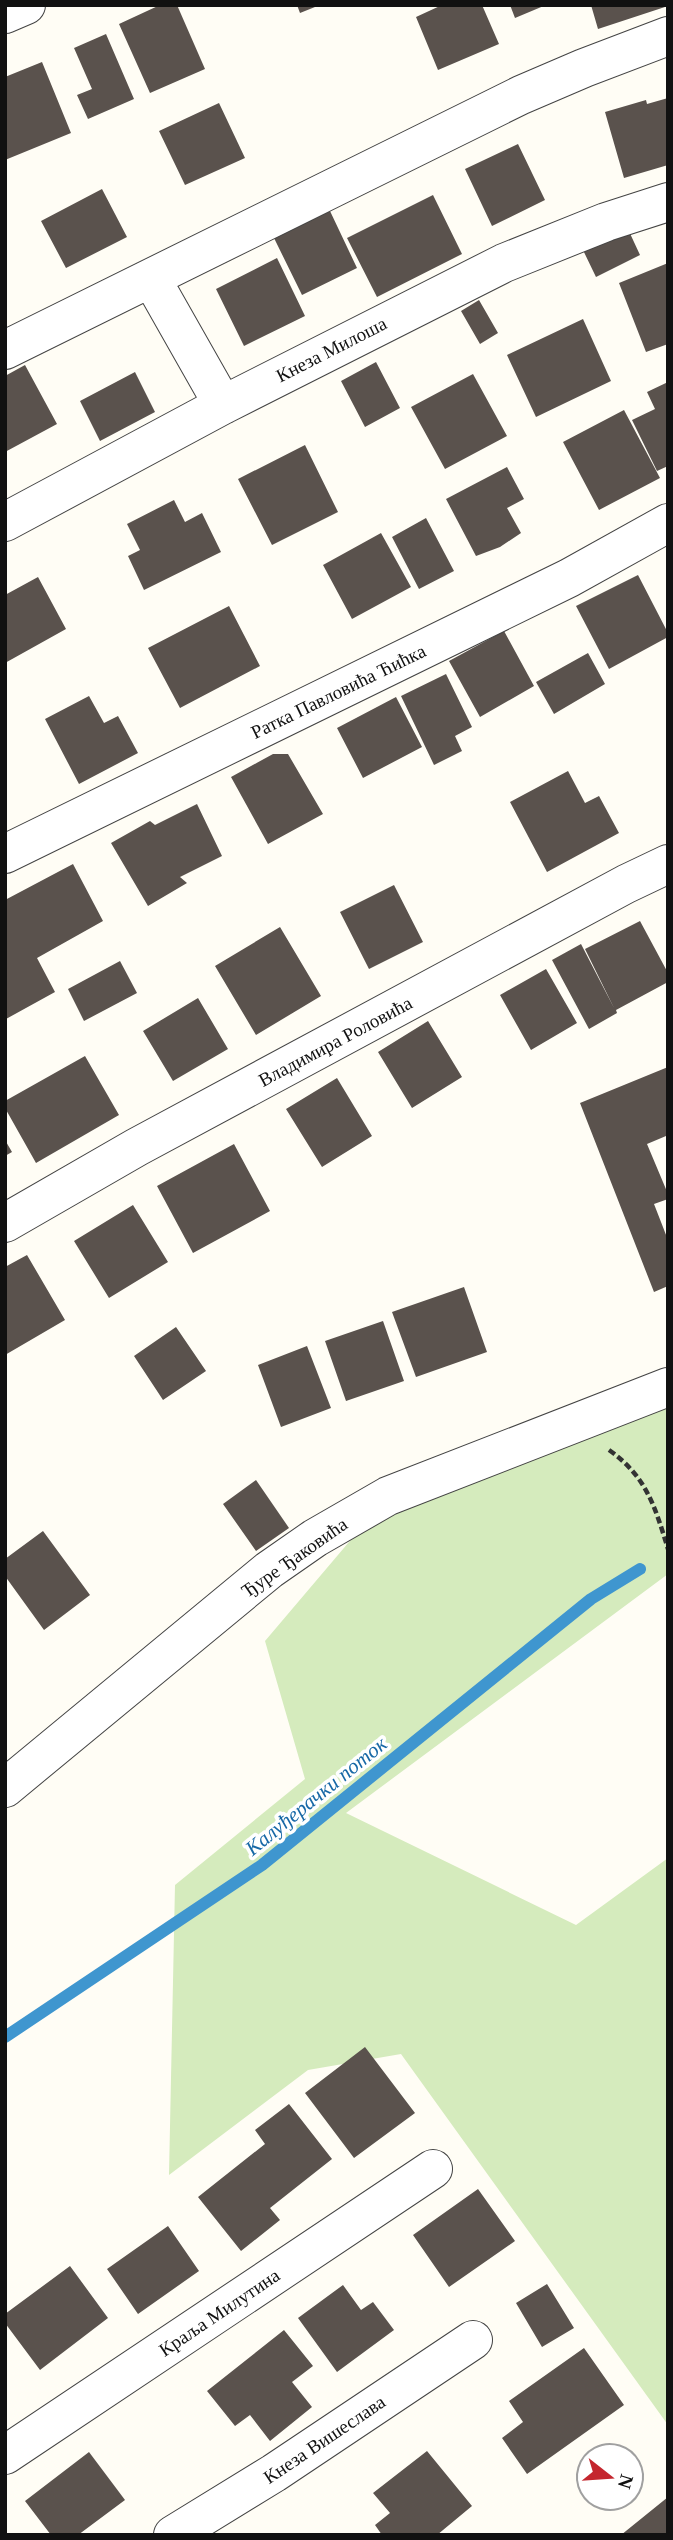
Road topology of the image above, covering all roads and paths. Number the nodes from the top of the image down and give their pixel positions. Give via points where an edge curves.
1 (26, 5) edge
2 (5, 14) edge
3 (668, 36) edge
4 (668, 202) edge
5 (151, 278) junction
6 (5, 350) edge
7 (223, 405) junction
8 (5, 522) edge
9 (668, 523) edge
10 (5, 854) edge
11 (668, 864) edge
12 (5, 1223) edge
13 (668, 1387) edge
14 (574, 1424) junction
15 (668, 1549) edge
16 (5, 1788) edge
17 (433, 2169) dead end
18 (472, 2340) dead end
19 (5, 2455) edge
20 (173, 2535) edge

1 - 2 street
3 - 5 street via 520,95
4 - 7 street, Кнеза Милоша via 504,263
5 - 6 street
5 - 7 street
7 - 8 street, Кнеза Милоша
9 - 10 street, Ратка Павловића Ћићка via 569,578
11 - 12 street, Владимира Роловића via 162,1134
13 - 14 street, Ђуре Ђаковића
14 - 15 path via 637,1475 650,1493
14 - 16 street, Ђуре Ђаковића via 388,1496 315,1538 269,1570
17 - 19 street, Краља Милутина
18 - 20 street, Кнеза Вишеслава

